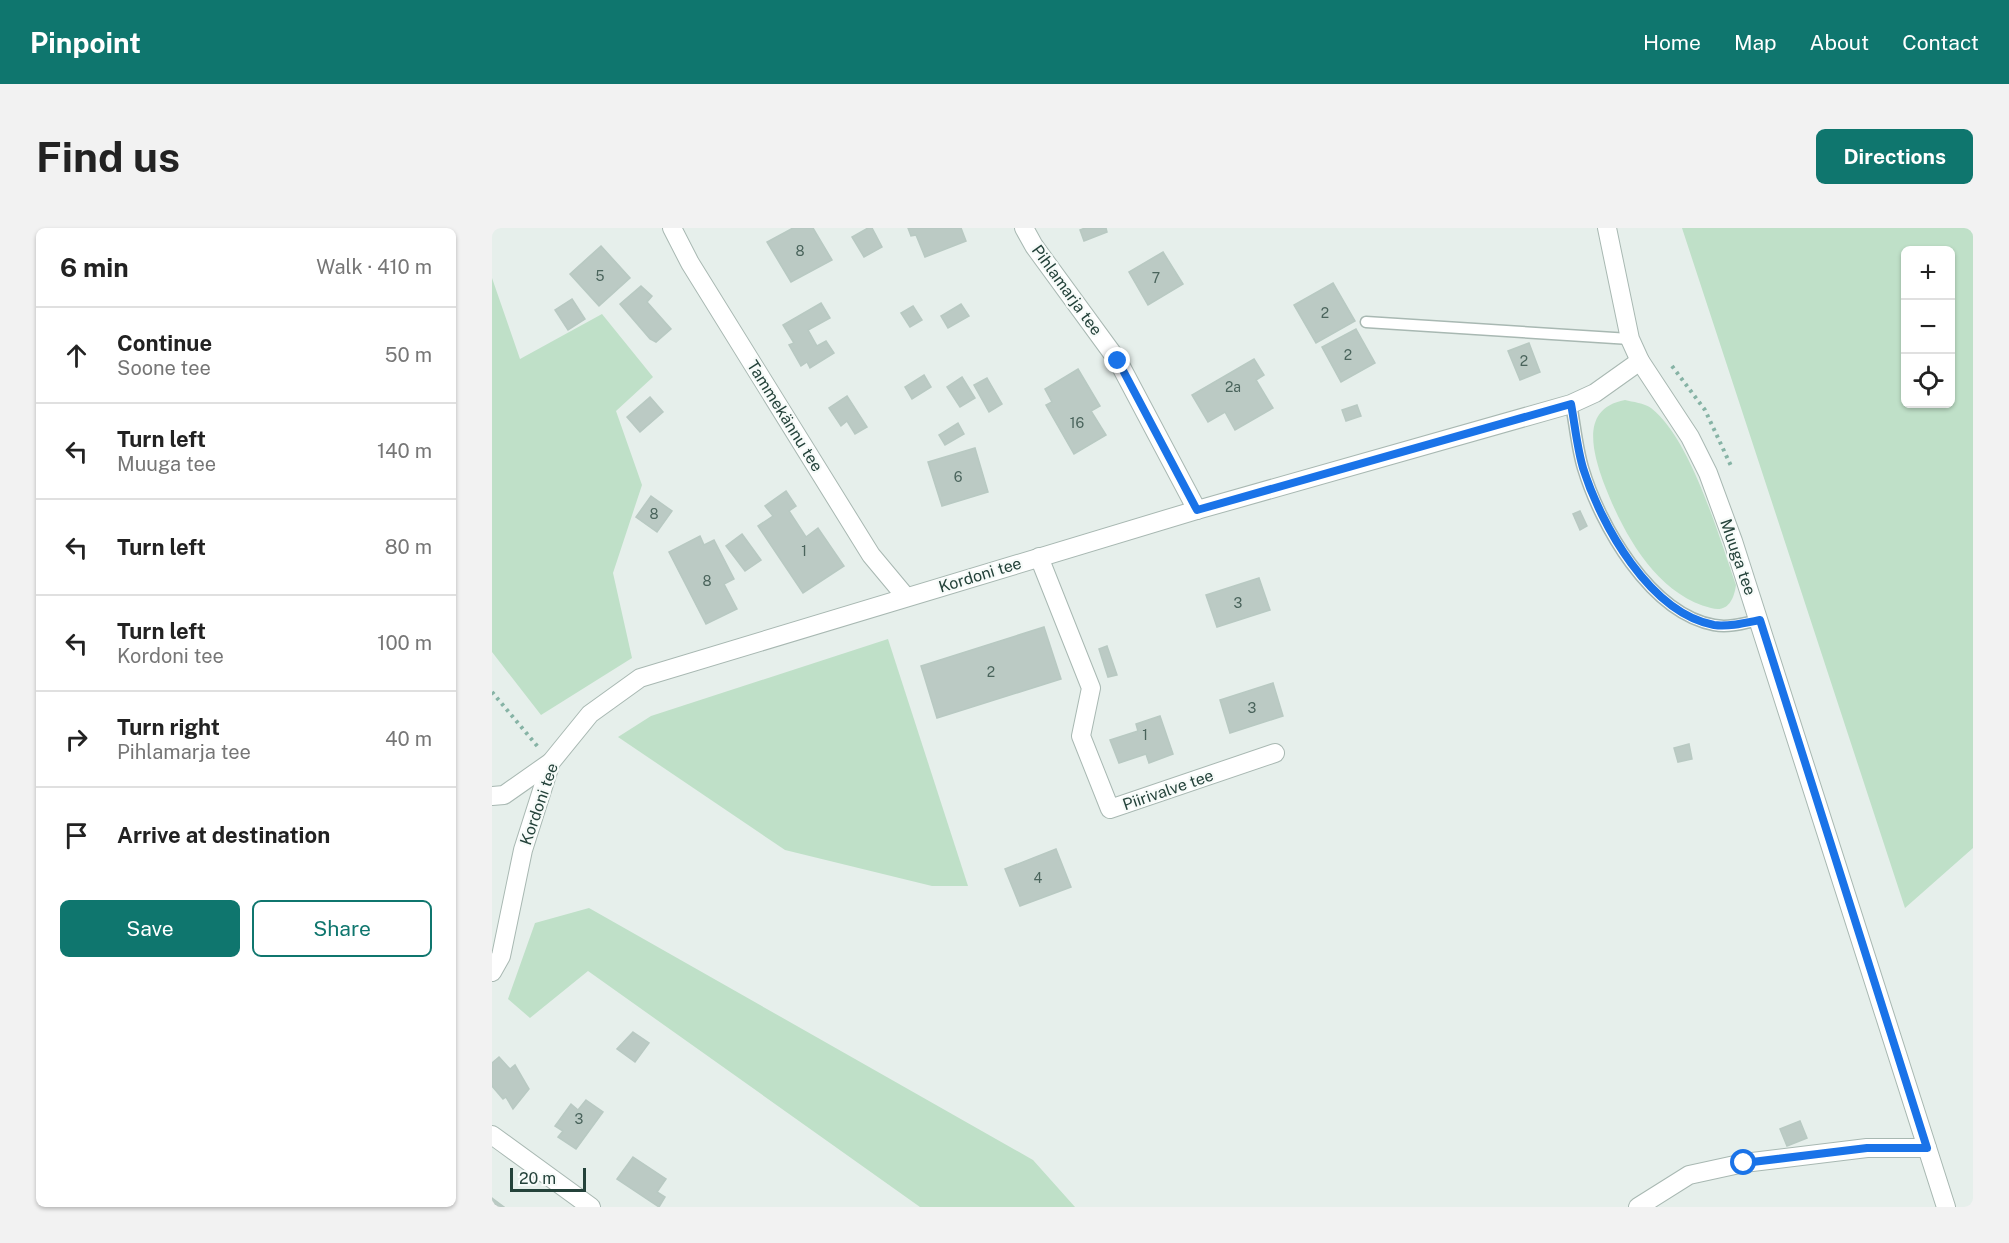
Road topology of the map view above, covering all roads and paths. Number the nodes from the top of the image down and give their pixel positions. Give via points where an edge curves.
1 (672, 228) edge
2 (1024, 228) edge
3 (1607, 228) edge
4 (1366, 322) dead end
5 (1630, 339) junction
6 (1640, 361) junction
7 (1571, 404) junction
8 (1197, 510) junction
9 (1039, 557) junction
10 (906, 597) junction
11 (1760, 620) junction
12 (492, 692) edge
13 (1275, 753) dead end
14 (551, 762) junction
15 (492, 796) edge
16 (492, 972) edge
17 (492, 1135) edge
18 (1927, 1148) junction
19 (591, 1207) edge
20 (1638, 1207) edge
21 (1946, 1207) edge

1 - 10 street, Tammekännu tee via 871,555
2 - 8 street, Pihlamarja tee via 1118,361
3 - 5 street, Muuga tee
4 - 5 lane
5 - 6 street, Muuga tee
6 - 7 street, Kordoni tee via 1595,393
6 - 11 street, Muuga tee via 1690,437 1708,473
7 - 8 street, Kordoni tee
7 - 11 lane via 1583,467 1599,512 1646,581 1690,617 1715,625
8 - 9 street, Kordoni tee
9 - 10 street, Kordoni tee
9 - 13 street, Piirivalve tee via 1091,688 1081,736 1110,809
10 - 14 street, Kordoni tee via 640,678 590,714
11 - 18 street, Muuga tee
12 - 14 path
14 - 15 street via 504,795
14 - 16 street, Kordoni tee via 524,850 501,956
17 - 19 street
18 - 20 street via 1867,1148 1744,1163 1689,1175
18 - 21 street, Muuga tee

